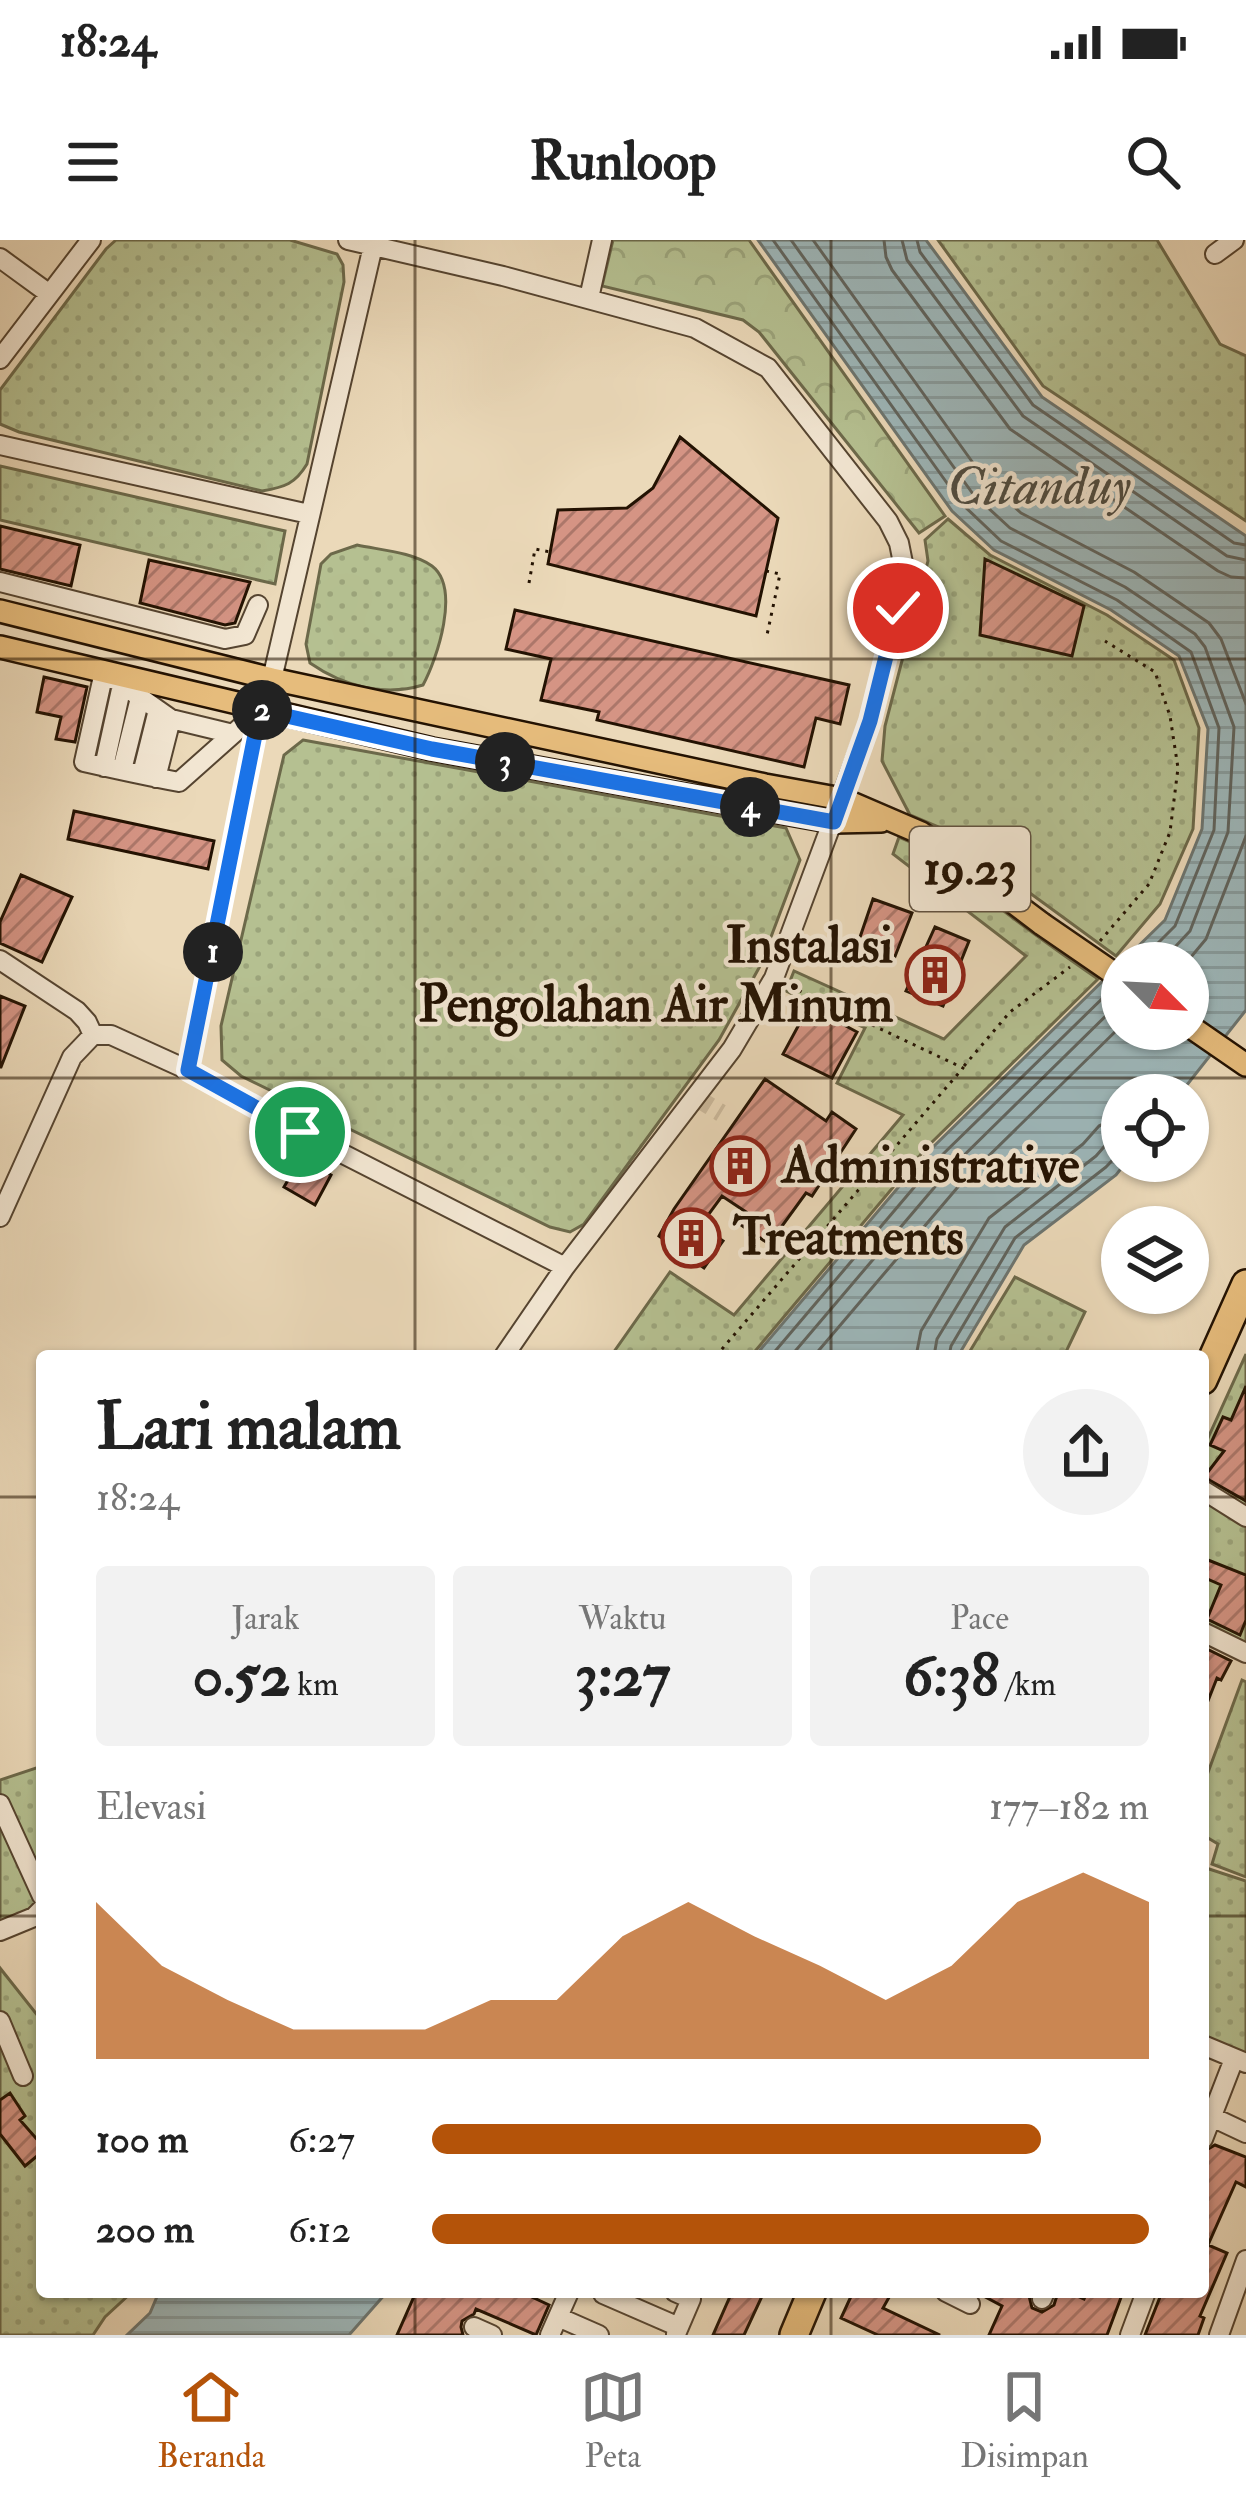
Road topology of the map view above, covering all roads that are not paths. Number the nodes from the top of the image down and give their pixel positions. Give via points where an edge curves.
1 (91, 240) edge
2 (348, 240) edge
3 (602, 240) edge
4 (1234, 240) edge
5 (373, 246) junction
6 (1215, 254) dead end
7 (0, 258) edge
8 (48, 293) junction
9 (589, 298) junction
10 (0, 359) edge
11 (0, 445) edge
12 (309, 514) junction
13 (0, 582) edge
14 (76, 601) junction
15 (258, 605) dead end
16 (0, 611) edge
17 (69, 629) junction
18 (0, 646) edge
19 (112, 678) junction
20 (272, 679) junction
21 (140, 698) junction
22 (260, 710) junction
23 (164, 714) junction
24 (233, 734) junction
25 (131, 772) junction
26 (842, 799) junction
27 (893, 821) junction
28 (834, 822) junction
29 (0, 960) edge
30 (1101, 965) edge
31 (93, 1035) junction
32 (1209, 1038) edge
33 (1246, 1064) edge
34 (188, 1070) junction
35 (0, 1217) edge
36 (565, 1267) junction
37 (1246, 1284) edge
38 (508, 1350) edge
39 (1209, 1367) edge
40 (1209, 1494) edge
41 (1246, 1517) edge
42 (1209, 1635) edge
43 (1246, 1654) edge
44 (0, 1804) edge
45 (36, 1883) edge
46 (36, 1914) edge
47 (0, 1931) edge
48 (0, 2021) edge
49 (1209, 2048) edge
50 (1240, 2061) edge
51 (23, 2077) dead end
52 (1212, 2117) junction
53 (1209, 2124) edge
54 (1246, 2133) edge
55 (1246, 2260) edge
56 (566, 2298) edge
57 (611, 2298) edge
58 (689, 2298) edge
59 (809, 2298) edge
60 (958, 2298) edge
61 (1144, 2298) edge
62 (970, 2304) dead end
63 (553, 2330) edge
64 (677, 2331) edge
65 (599, 2335) edge
66 (794, 2335) edge
67 (1130, 2335) edge
68 (1219, 2335) edge

1 - 8 street
2 - 5 street
3 - 9 street
4 - 6 street
5 - 9 street
5 - 12 street
7 - 8 street
8 - 10 street
9 - 26 street via 695,328 768,368 889,521 902,589
11 - 12 street
12 - 20 street
13 - 14 street
14 - 15 street via 225,639 245,635
14 - 17 street
16 - 17 main road, 19.23
17 - 20 main road, 19.23
18 - 19 main road, 19.23
19 - 21 street
19 - 22 main road, 19.23
19 - 25 street via 84,762
20 - 26 main road, 19.23
21 - 23 street
21 - 25 street
22 - 24 street
22 - 28 main road, 19.23
22 - 34 street
23 - 24 street
23 - 25 street
24 - 25 street via 179,782
26 - 27 main road, 19.23
26 - 28 street
27 - 28 main road, 19.23
27 - 30 main road, 19.23, bridge
28 - 36 street via 774,978 732,1049
29 - 31 street via 77,1011
31 - 34 street via 111,1035
31 - 35 street via 72,1057
32 - 33 main road
34 - 36 street
36 - 38 street
37 - 39 highway
40 - 41 street
42 - 43 street
44 - 45 street
46 - 47 street
48 - 51 street
49 - 50 street
50 - 52 street
52 - 53 street
52 - 54 street
55 - 68 street
56 - 63 street
57 - 64 street
58 - 64 street
59 - 66 highway
60 - 62 street
61 - 67 street
63 - 65 street

